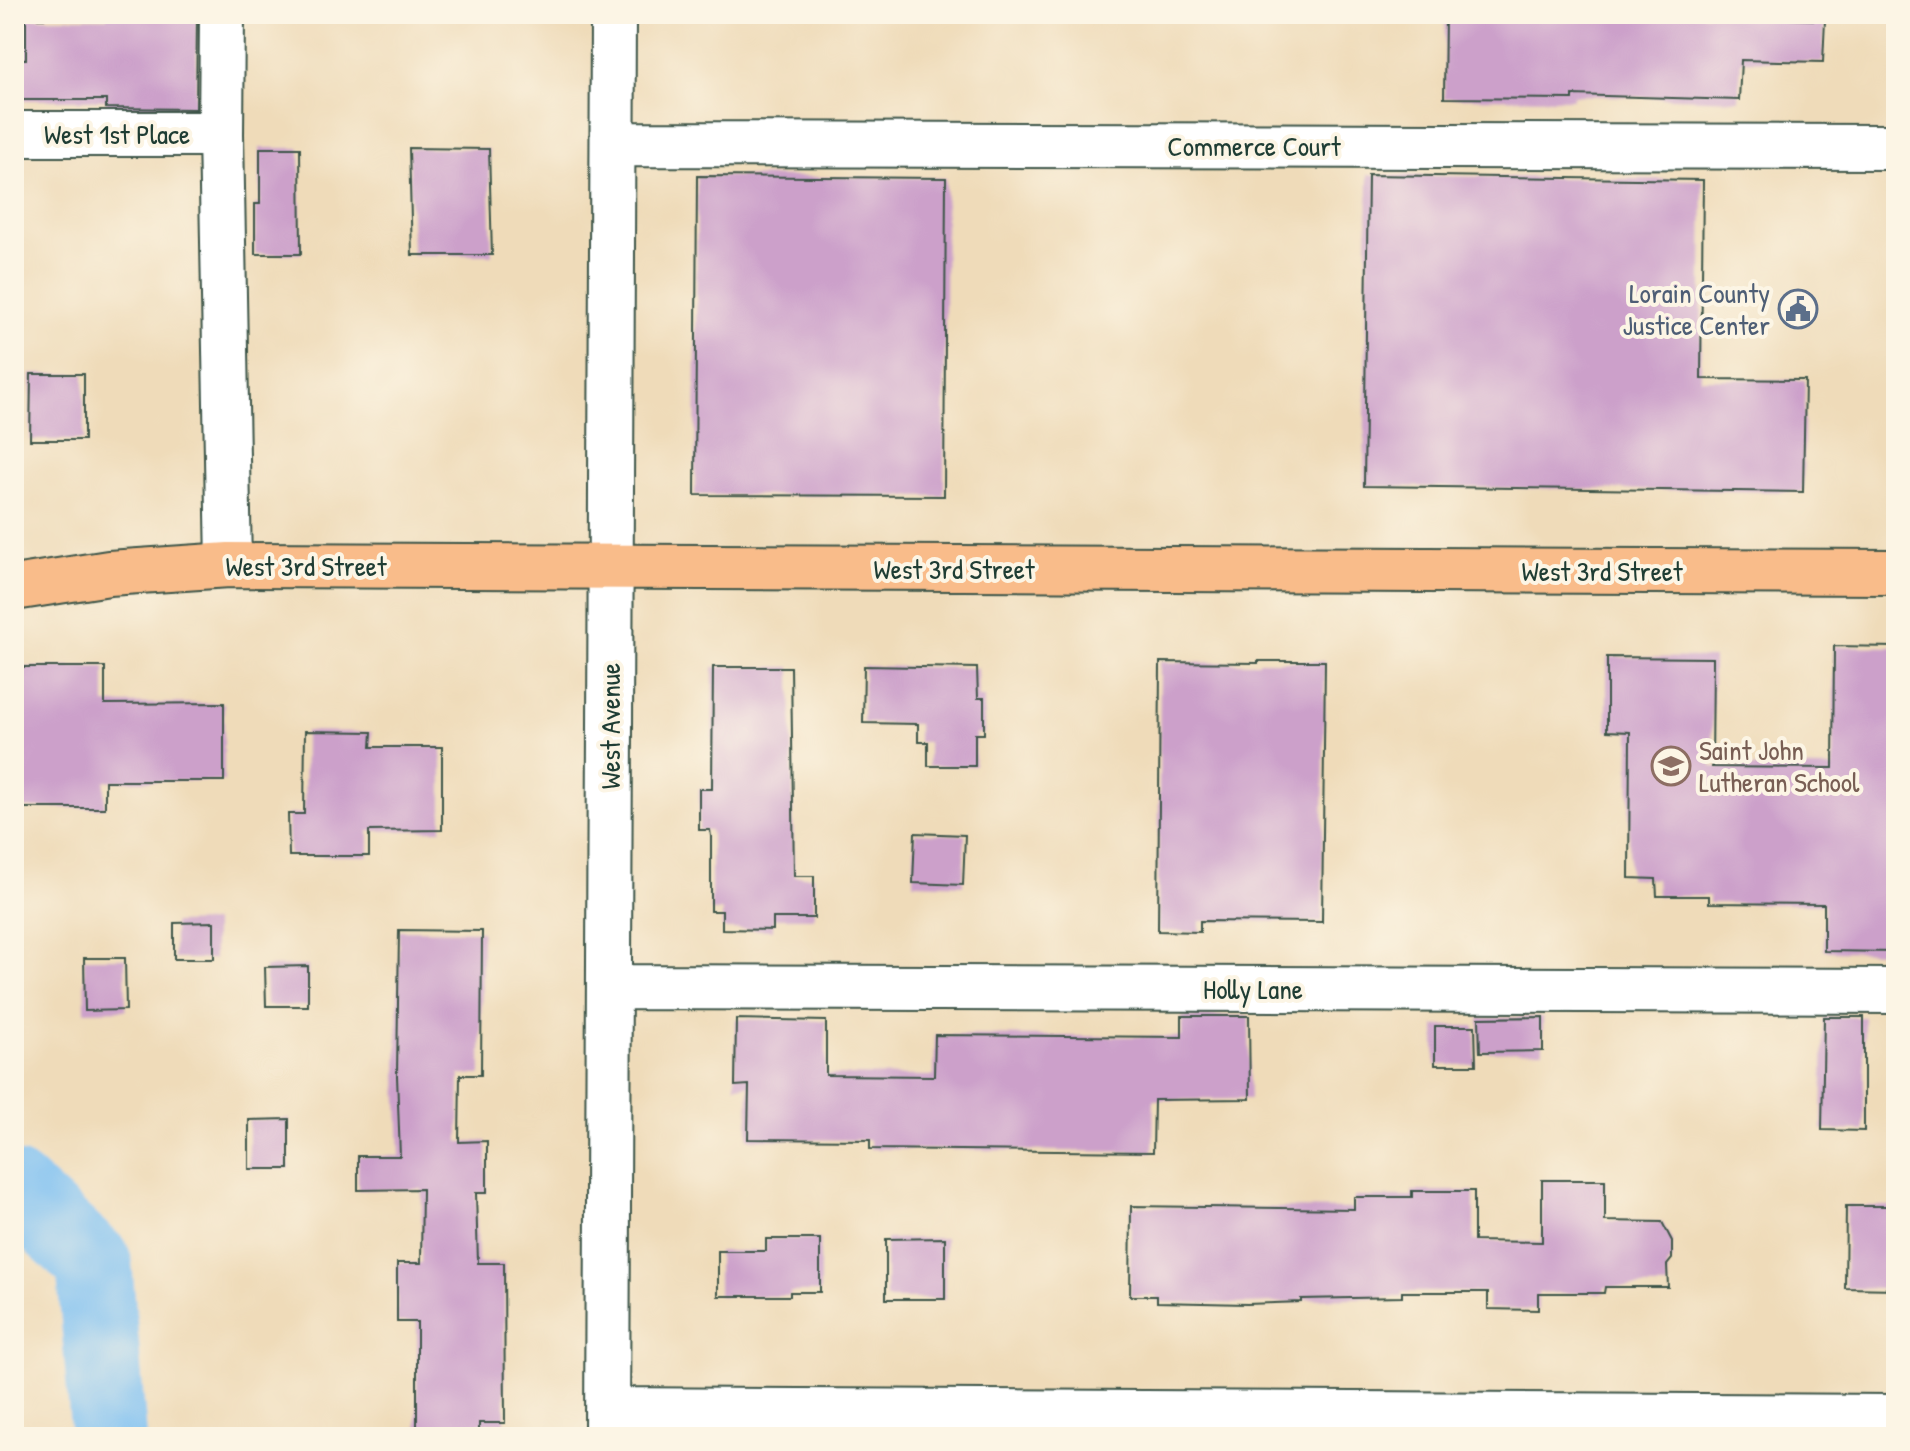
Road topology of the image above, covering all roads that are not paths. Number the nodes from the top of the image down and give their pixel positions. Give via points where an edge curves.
1 (222, 14) edge
2 (613, 14) edge
3 (14, 134) edge
4 (221, 134) junction
5 (613, 144) junction
6 (1896, 147) edge
7 (229, 565) junction
8 (611, 568) junction
9 (1896, 572) edge
10 (14, 588) edge
11 (610, 987) junction
12 (1896, 991) edge
13 (1896, 1417) edge
14 (607, 1423) edge
15 (1506, 1426) edge
16 (1735, 1426) edge

1 - 4 street
2 - 5 street, West Avenue
3 - 4 street, West 1st Place
4 - 7 street
5 - 6 street, Commerce Court
5 - 8 street, West Avenue
7 - 8 main road, West 3rd Street
7 - 10 main road, West 3rd Street via 109,573
8 - 9 main road, West 3rd Street
8 - 11 street, West Avenue
11 - 12 street, Holly Lane
11 - 14 street, West Avenue
13 - 16 street
14 - 15 street
15 - 16 street

